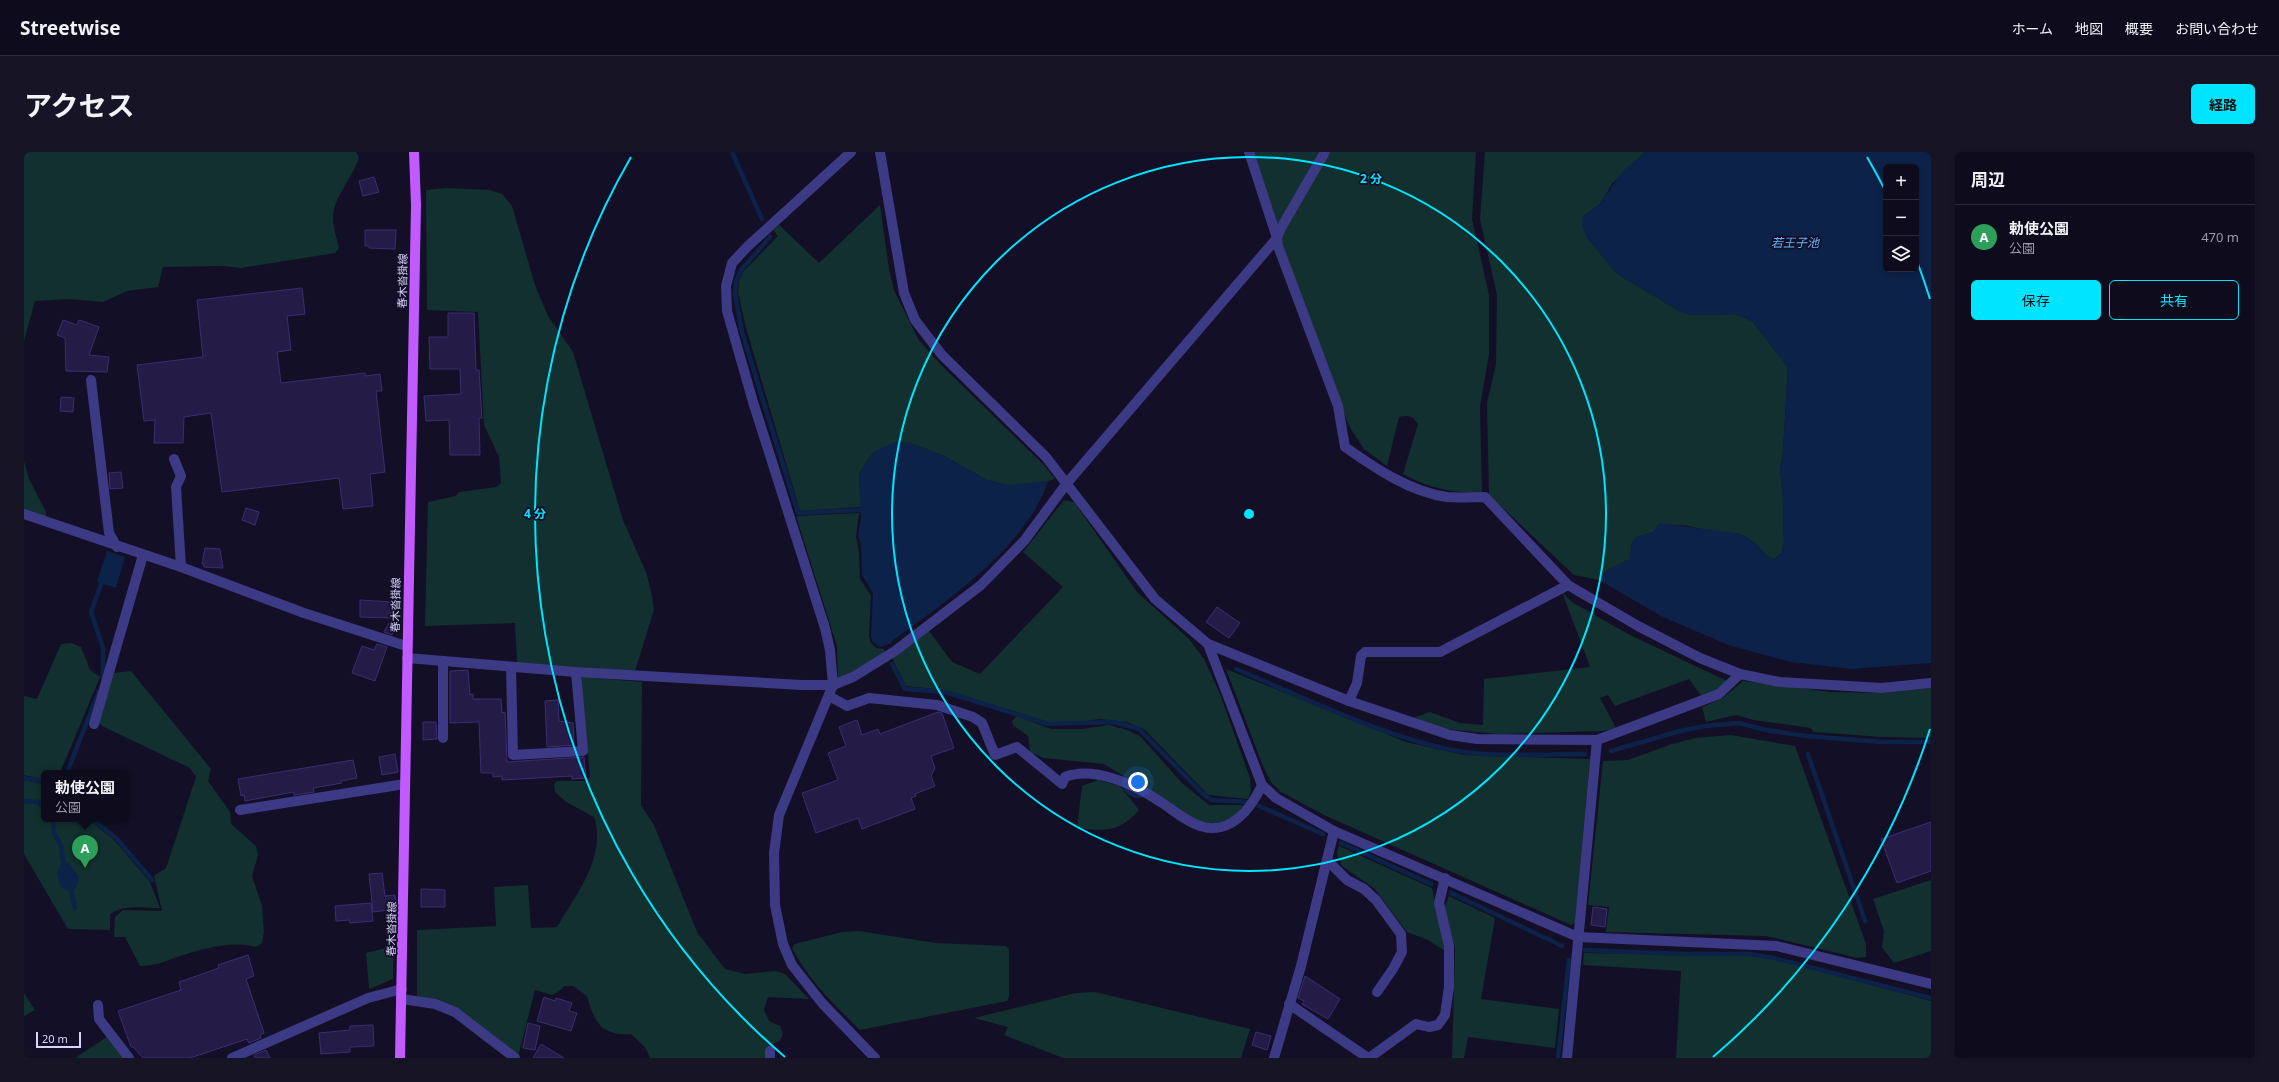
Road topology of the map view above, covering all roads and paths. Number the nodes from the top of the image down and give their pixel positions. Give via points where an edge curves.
1 (414, 152) edge
2 (851, 152) edge
3 (880, 152) edge
4 (1249, 152) edge
5 (1325, 152) edge
6 (1277, 238) junction
7 (91, 380) dead end
8 (174, 459) dead end
9 (1066, 483) junction
10 (24, 514) edge
11 (116, 547) junction
12 (143, 555) junction
13 (181, 567) junction
14 (1568, 584) junction
15 (1208, 644) junction
16 (406, 646) junction
17 (407, 658) junction
18 (443, 661) junction
19 (511, 667) junction
20 (576, 672) junction
21 (1740, 674) junction
22 (1931, 683) edge
23 (833, 686) junction
24 (828, 696) junction
25 (1349, 701) junction
26 (94, 724) dead end
27 (443, 738) dead end
28 (1597, 740) junction
29 (405, 784) junction
30 (1262, 785) junction
31 (240, 810) dead end
32 (1334, 830) junction
33 (1327, 860) junction
34 (1445, 878) junction
35 (1578, 937) junction
36 (1931, 984) edge
37 (1377, 992) dead end
38 (402, 994) junction
39 (1289, 1004) junction
40 (98, 1005) dead end
41 (129, 1058) edge
42 (232, 1058) edge
43 (400, 1058) edge
44 (515, 1058) edge
45 (875, 1058) edge
46 (1274, 1058) edge
47 (1368, 1058) edge
48 (1567, 1058) edge

1 - 16 main road, 春木沓掛線 via 416,205
2 - 23 street via 732,263 726,286 727,311 751,394 825,628
3 - 9 street via 904,293 915,320 942,355 1046,457
4 - 6 street
5 - 6 street via 1280,228
6 - 9 street
6 - 14 street via 1338,406 1345,447 1368,463 1423,490 1448,497 1485,497
7 - 11 street via 109,533
8 - 13 street via 181,476 176,487
9 - 15 street via 1155,599
9 - 23 street via 1024,541 981,584 895,651
10 - 11 street
11 - 12 street
12 - 13 street
12 - 26 street
13 - 16 street via 304,614
14 - 21 street via 1638,626 1700,658
14 - 25 street via 1440,652 1364,652 1361,656 1357,683
15 - 25 street
15 - 30 street
16 - 17 main road, 春木沓掛線
17 - 18 street
17 - 29 main road, 春木沓掛線
18 - 19 street
18 - 27 street
19 - 20 street
19 - 20 street via 513,754 583,751
20 - 23 street
21 - 22 street via 1780,682 1832,686 1882,688
21 - 28 street via 1719,694
23 - 24 street
24 - 30 street via 847,706 869,698 937,705 973,717 982,723 994,754 1017,747 1062,784 1065,777 1075,773 1094,773 1120,781 1158,799 1201,827 1217,829 1234,823 1255,800
24 - 45 street via 780,815 774,852 775,906 782,944 792,965 822,1004
25 - 28 street via 1450,735 1477,739
28 - 35 street
29 - 31 street
29 - 38 main road, 春木沓掛線
30 - 32 street via 1276,798
32 - 33 street
32 - 34 street
33 - 37 street via 1347,880 1364,889 1376,900 1400,934 1402,952
33 - 39 street
34 - 35 street
34 - 47 street via 1439,903 1448,946 1449,987 1445,1015 1438,1025 1429,1027 1416,1024
35 - 36 street via 1777,946
35 - 48 street
38 - 42 street via 368,998
38 - 43 main road, 春木沓掛線
38 - 44 street via 455,1012
39 - 46 street
39 - 47 street
40 - 41 street via 99,1019

